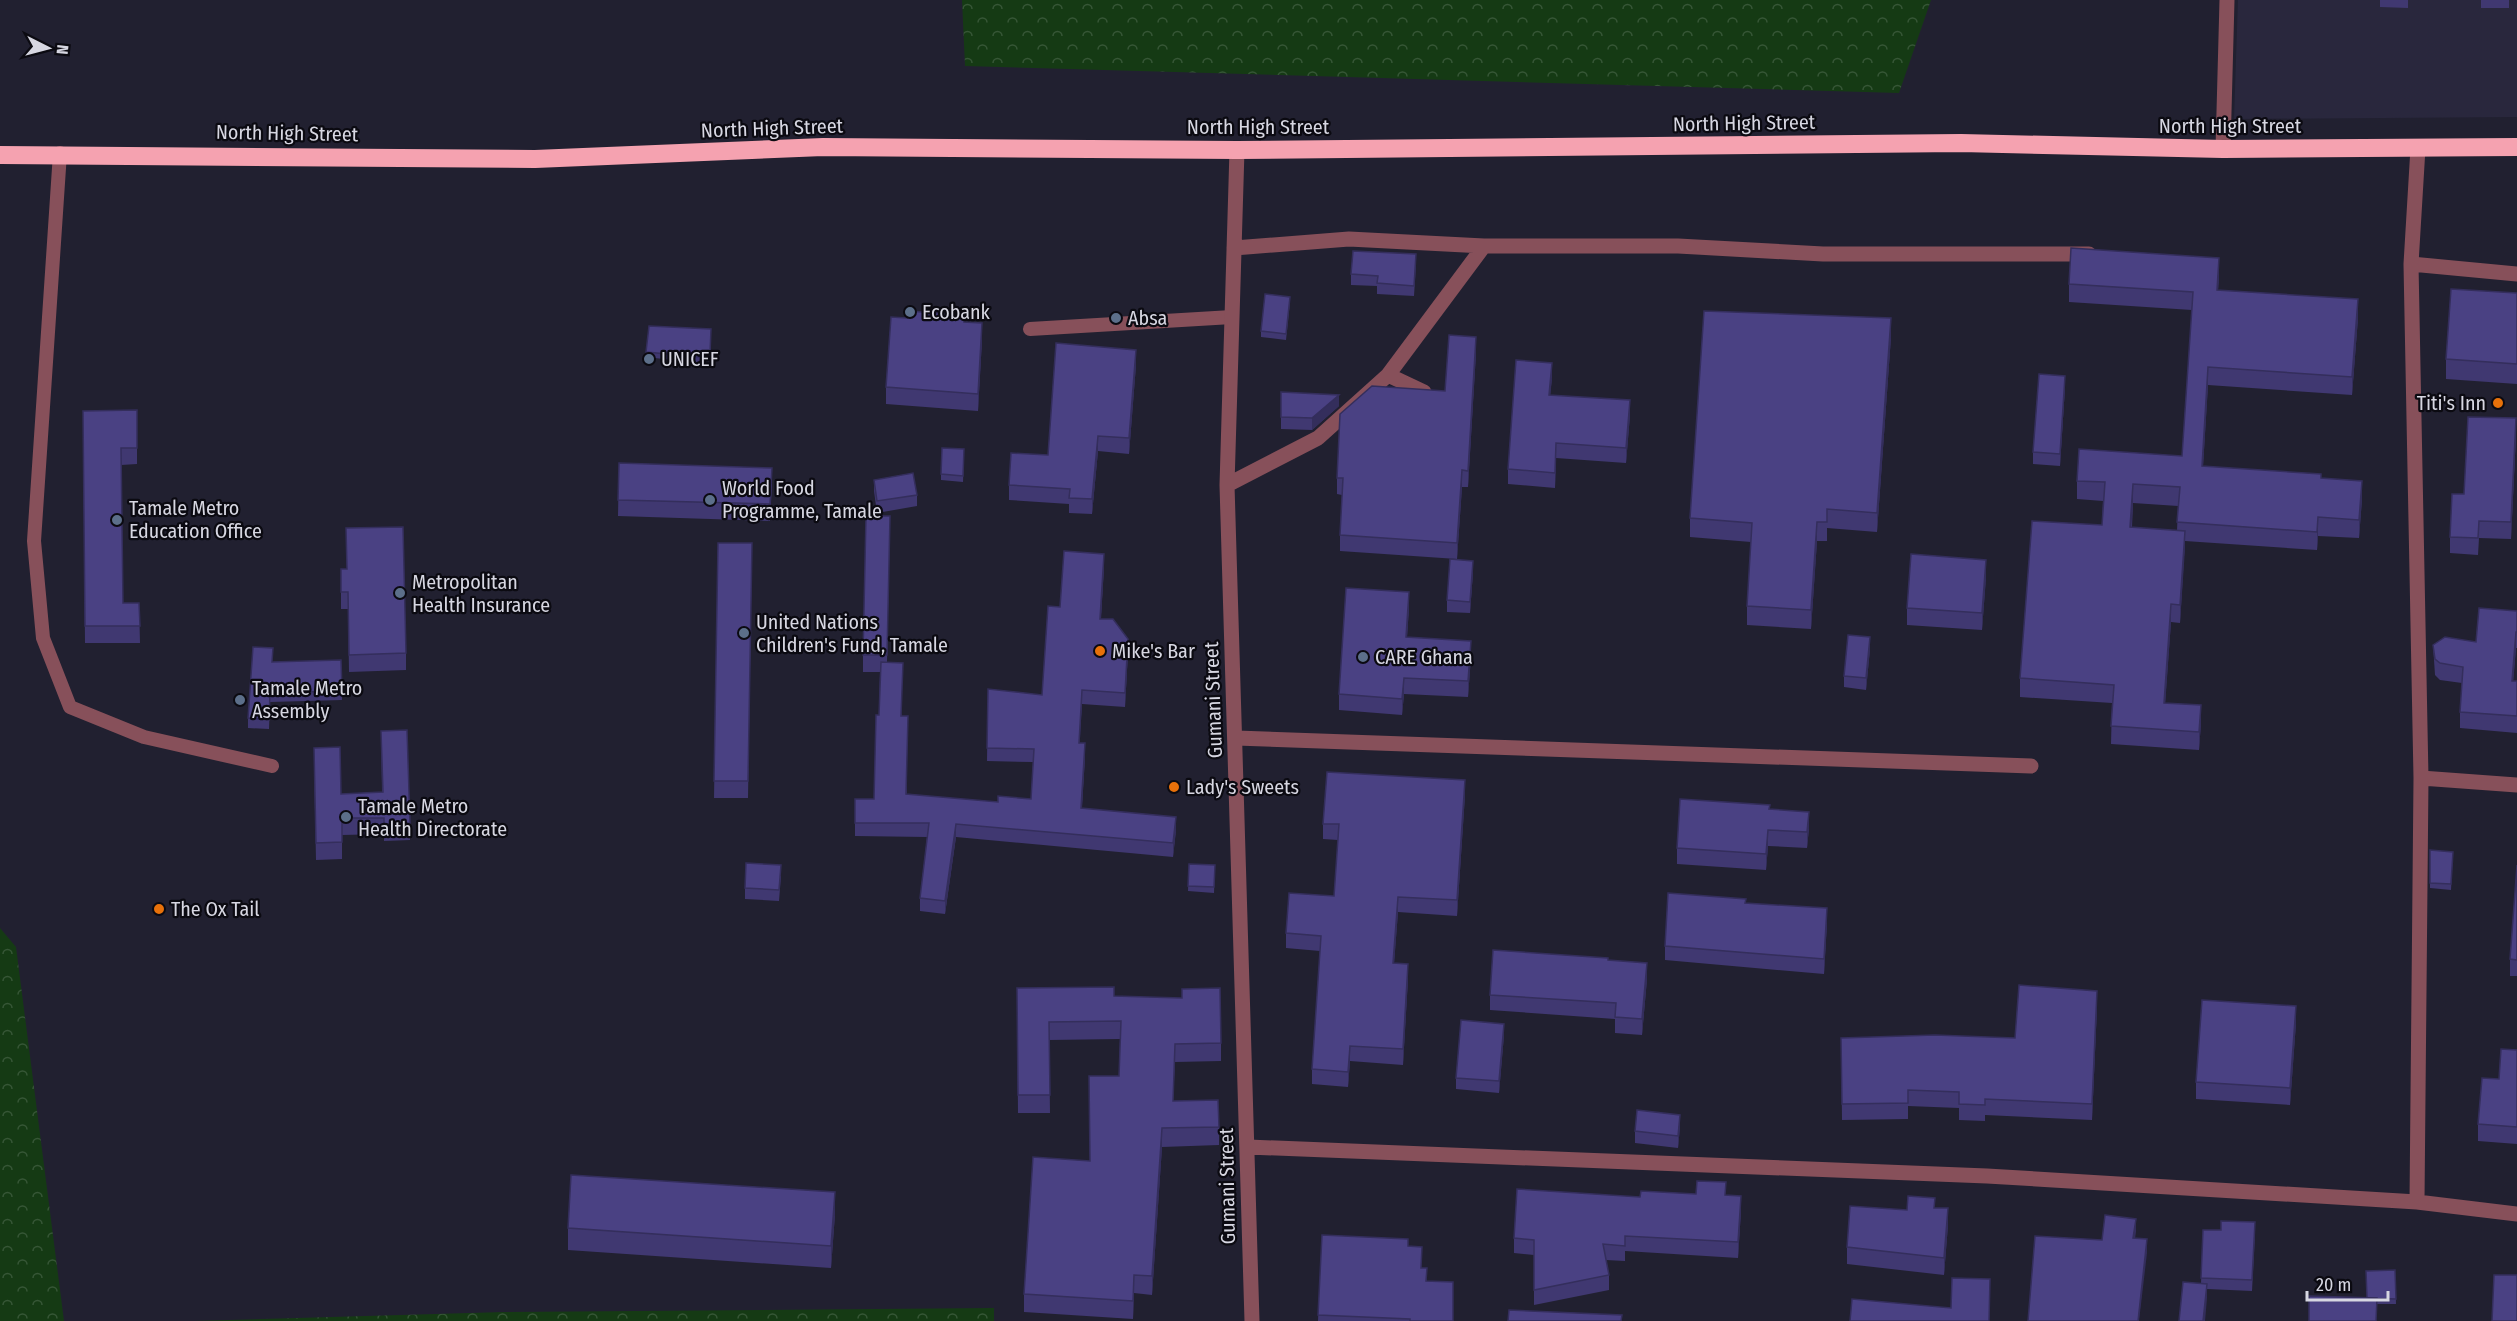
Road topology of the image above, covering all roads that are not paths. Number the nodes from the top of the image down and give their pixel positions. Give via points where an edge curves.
1 (2226, 0) edge
2 (2517, 147) edge
3 (2418, 148) junction
4 (2223, 149) junction
5 (1237, 150) junction
6 (60, 153) junction
7 (0, 154) edge
8 (1484, 246) junction
9 (1234, 248) junction
10 (2105, 254) edge
11 (2411, 264) junction
12 (2517, 274) edge
13 (1232, 317) junction
14 (1030, 329) dead end
15 (1388, 375) junction
16 (1424, 392) edge
17 (1227, 485) junction
18 (1236, 738) junction
19 (273, 766) dead end
20 (2031, 766) dead end
21 (2421, 778) junction
22 (2517, 785) edge
23 (1248, 1147) junction
24 (2417, 1202) junction
25 (2517, 1214) edge
26 (1252, 1321) edge

1 - 4 street
2 - 3 highway, North High Street
3 - 4 highway, North High Street
3 - 11 street
4 - 5 highway, North High Street via 1949,143
5 - 6 highway, North High Street via 823,147 535,159
5 - 9 street, Gumani Street
6 - 7 highway, North High Street
6 - 19 lane via 34,541 43,638 70,707 144,737
8 - 9 street via 1349,239
8 - 10 street via 1678,246 1823,254
8 - 15 street
9 - 13 street, Gumani Street
11 - 12 street
11 - 21 street
13 - 14 lane
13 - 17 street, Gumani Street
15 - 16 street
15 - 17 street via 1318,438
17 - 18 street, Gumani Street
18 - 20 street
18 - 23 street, Gumani Street
21 - 22 street
21 - 24 street
23 - 24 street via 1987,1176
23 - 26 street, Gumani Street
24 - 25 street

